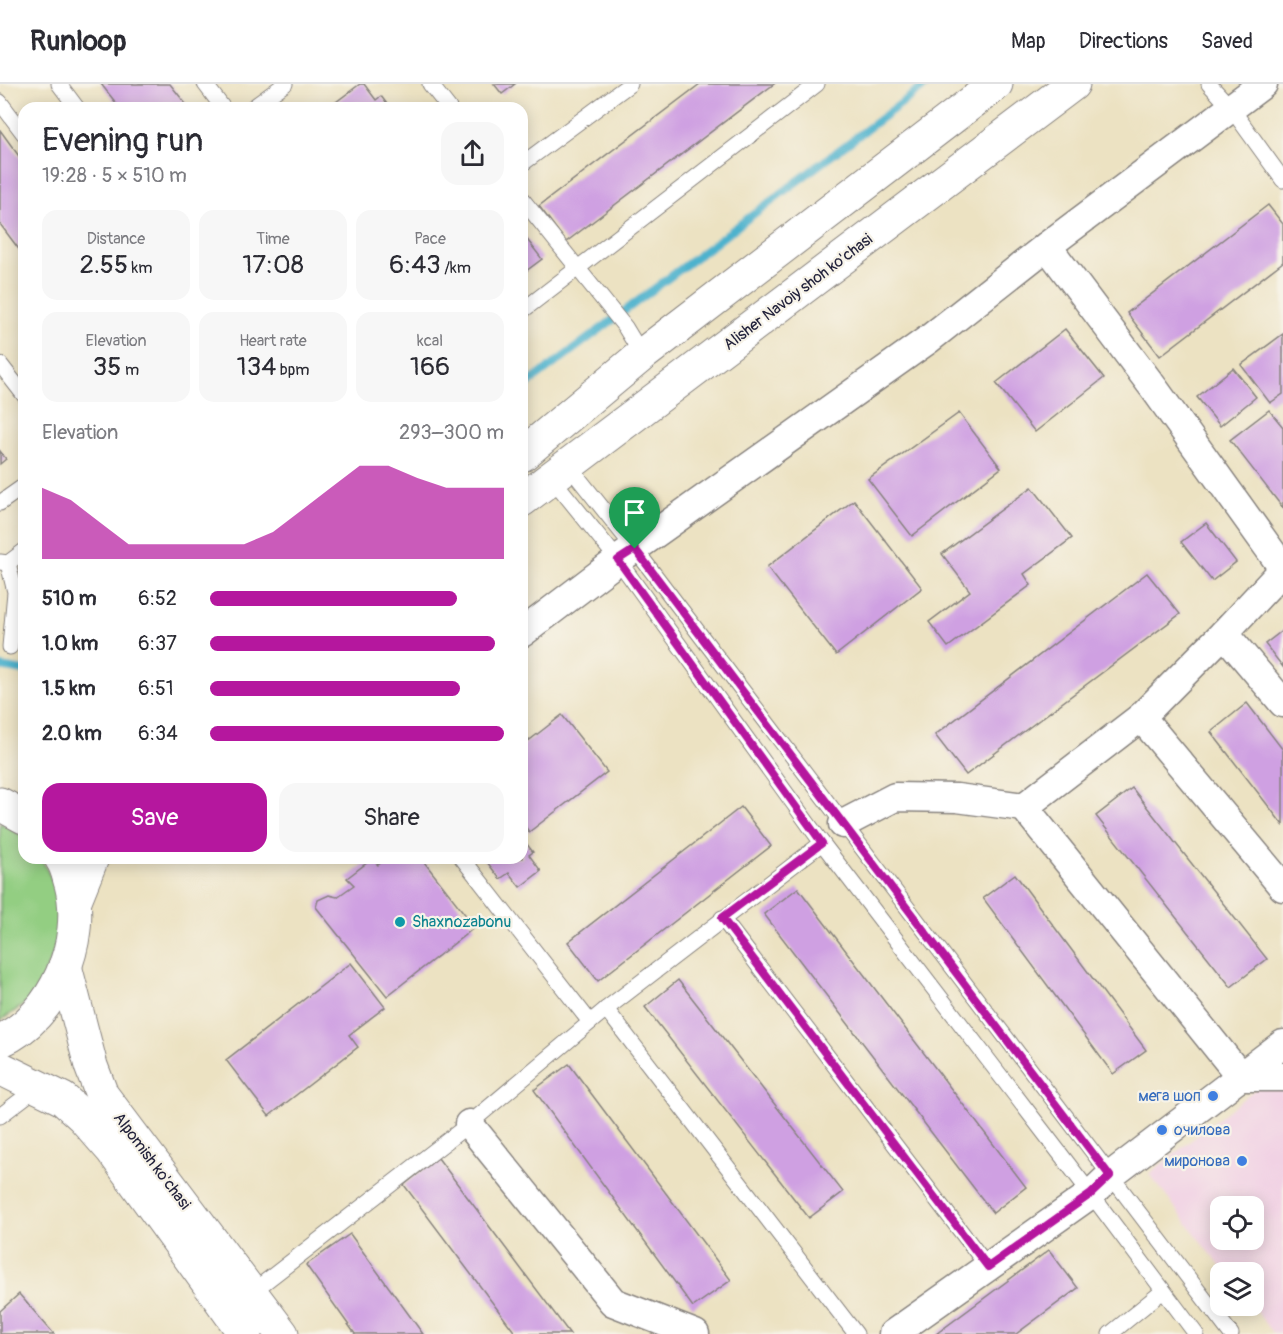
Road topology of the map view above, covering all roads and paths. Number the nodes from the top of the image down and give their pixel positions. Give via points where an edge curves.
1 (59, 84) edge
2 (205, 84) edge
3 (285, 84) edge
4 (430, 84) edge
5 (630, 84) edge
6 (817, 84) edge
7 (996, 84) edge
8 (1073, 84) edge
9 (1209, 84) edge
10 (1263, 84) edge
11 (0, 102) edge
12 (72, 102) edge
13 (218, 102) edge
14 (260, 102) edge
15 (445, 102) edge
16 (1232, 108) junction
17 (18, 126) edge
18 (528, 160) edge
19 (1283, 180) edge
20 (528, 206) edge
21 (1047, 246) junction
22 (578, 268) junction
23 (528, 306) edge
24 (642, 355) junction
25 (0, 364) edge
26 (18, 387) edge
27 (528, 449) edge
28 (559, 471) junction
29 (18, 490) edge
30 (528, 495) edge
31 (0, 504) edge
32 (18, 554) edge
33 (626, 554) junction
34 (4, 562) edge
35 (1283, 569) edge
36 (528, 628) edge
37 (1224, 633) junction
38 (11, 647) edge
39 (1283, 703) edge
40 (1141, 717) junction
41 (18, 795) edge
42 (0, 799) edge
43 (0, 804) edge
44 (1024, 807) junction
45 (18, 814) edge
46 (843, 824) junction
47 (822, 843) junction
48 (65, 864) edge
49 (90, 864) edge
50 (467, 864) edge
51 (1283, 887) edge
52 (75, 900) junction
53 (722, 918) junction
54 (65, 966) junction
55 (606, 1009) junction
56 (590, 1022) junction
57 (0, 1041) edge
58 (1283, 1044) edge
59 (0, 1068) edge
60 (1241, 1077) junction
61 (1283, 1077) edge
62 (38, 1087) junction
63 (0, 1116) edge
64 (469, 1124) junction
65 (1101, 1185) junction
66 (988, 1267) junction
67 (1163, 1291) junction
68 (252, 1292) junction
69 (245, 1334) edge
70 (282, 1334) edge
71 (695, 1334) edge
72 (856, 1334) edge
73 (893, 1334) edge
74 (1110, 1334) edge
75 (1196, 1334) edge
76 (1231, 1334) edge

1 - 12 lane
2 - 13 lane
3 - 14 lane
4 - 15 lane
5 - 18 lane
6 - 22 lane
7 - 24 main road
8 - 28 main road, Alisher Navoiy shoh ko'chasi
9 - 16 lane
10 - 16 street
11 - 17 lane
16 - 19 lane
16 - 21 street
20 - 22 lane
21 - 33 street via 930,339
21 - 35 street
22 - 23 lane
22 - 24 lane
24 - 27 main road
25 - 26 lane
28 - 30 main road, Alisher Navoiy shoh ko'chasi
28 - 33 lane
28 - 33 lane
29 - 31 lane
32 - 34 lane
33 - 36 street
33 - 46 lane
33 - 47 lane
34 - 38 lane via 15,592
35 - 37 street
37 - 39 street
37 - 40 street
40 - 44 street
40 - 51 street
41 - 42 main road
43 - 45 main road
44 - 46 street via 957,798 895,797
44 - 60 street
46 - 65 lane
47 - 53 lane
47 - 65 lane
48 - 52 main road
49 - 52 main road
50 - 56 lane
52 - 54 main road
53 - 55 lane
53 - 66 lane
54 - 57 main road via 34,1017
54 - 68 main road, Alpomish ko'chasi via 102,1095
55 - 56 lane
55 - 72 lane
56 - 64 lane
58 - 60 street
59 - 62 main road, Alpomish ko'chasi
60 - 61 street
60 - 65 street
62 - 63 lane
62 - 69 main road, Alpomish ko'chasi via 63,1099 112,1150
64 - 68 lane
64 - 71 street via 614,1302
65 - 66 street
65 - 67 lane
65 - 76 lane
66 - 73 street
67 - 74 lane
67 - 75 lane
68 - 70 main road, Alpomish ko'chasi

